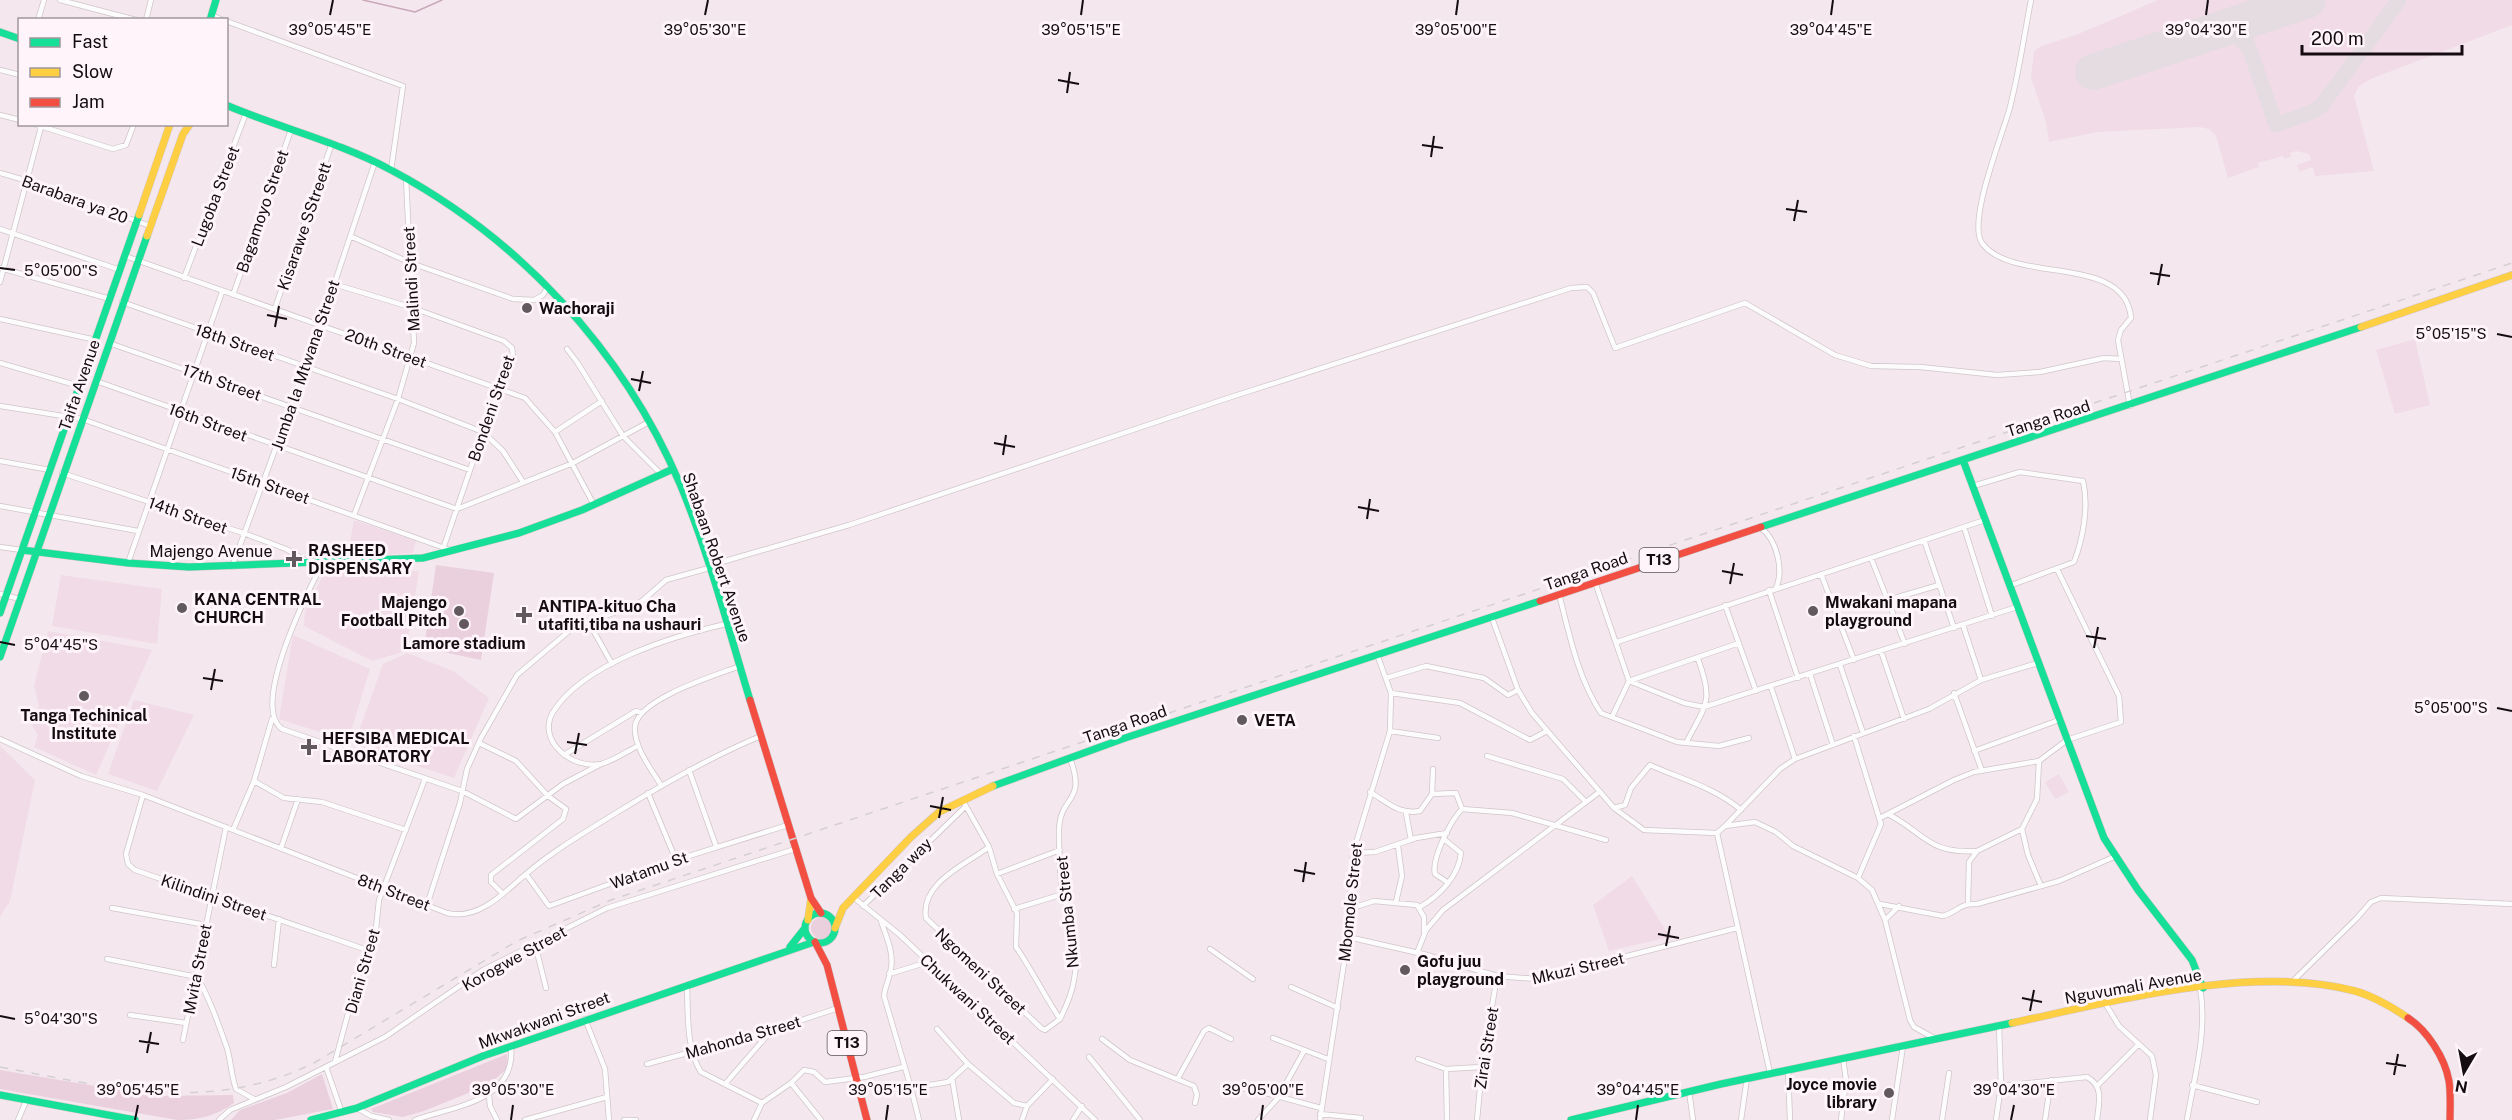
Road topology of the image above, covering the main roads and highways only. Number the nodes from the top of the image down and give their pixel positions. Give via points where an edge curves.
1 (216, 0) edge
2 (210, 17) edge
3 (0, 32) edge
4 (18, 38) edge
5 (228, 106) edge
6 (244, 112) junction
7 (228, 113) edge
8 (170, 126) edge
9 (189, 126) edge
10 (2512, 275) edge
11 (1963, 460) junction
12 (673, 469) junction
13 (22, 550) junction
14 (36, 553) junction
15 (3, 595) edge
16 (0, 613) edge
17 (0, 657) edge
18 (811, 898) junction
19 (843, 908) junction
20 (823, 914) junction
21 (808, 920) junction
22 (805, 928) junction
23 (834, 932) junction
24 (814, 942) junction
25 (787, 949) junction
26 (827, 965) junction
27 (2201, 988) junction
28 (0, 1095) edge
29 (116, 1118) edge
30 (135, 1120) edge
31 (312, 1120) edge
32 (867, 1120) edge
33 (1571, 1120) edge
34 (2450, 1120) edge

1 - 2 main road
3 - 4 main road
5 - 6 main road, Shabaan Robert Avenue
6 - 7 main road
6 - 12 main road, Shabaan Robert Avenue via 333,143 406,177 508,250 576,316 627,384
8 - 13 main road, Taifa Avenue
9 - 14 main road, Taifa Avenue via 137,260
10 - 11 main road, Tanga Road / T13
11 - 19 main road, Tanga Road / T13 via 1377,654 961,799 911,837
11 - 27 main road via 2104,837 2138,890 2192,960
12 - 14 main road, Majengo Avenue via 535,529 457,553 423,558 232,567 128,563
12 - 18 main road, Shabaan Robert Avenue via 709,567
13 - 14 main road, Majengo Avenue
13 - 15 main road, Taifa Avenue
14 - 17 main road, Taifa Avenue
15 - 16 main road, Taifa Avenue
18 - 20 main road
18 - 21 main road
19 - 20 main road
19 - 23 main road, T13
20 - 21 main road
20 - 23 main road via 834,922
21 - 22 main road
22 - 24 main road, T13
22 - 25 main road
23 - 24 main road via 826,942
23 - 26 main road, T13
24 - 25 main road, Mkwakwani Street
24 - 26 main road, T13
25 - 31 main road, Mkwakwani Street via 483,1056 357,1108
26 - 32 main road, T13
27 - 33 main road, Nguvumali Avenue via 2105,1003 1788,1069
27 - 34 main road, Nguvumali Avenue via 2228,983 2320,983 2356,991 2390,1006 2416,1023 2436,1048 2449,1080
28 - 29 main road
29 - 30 main road

